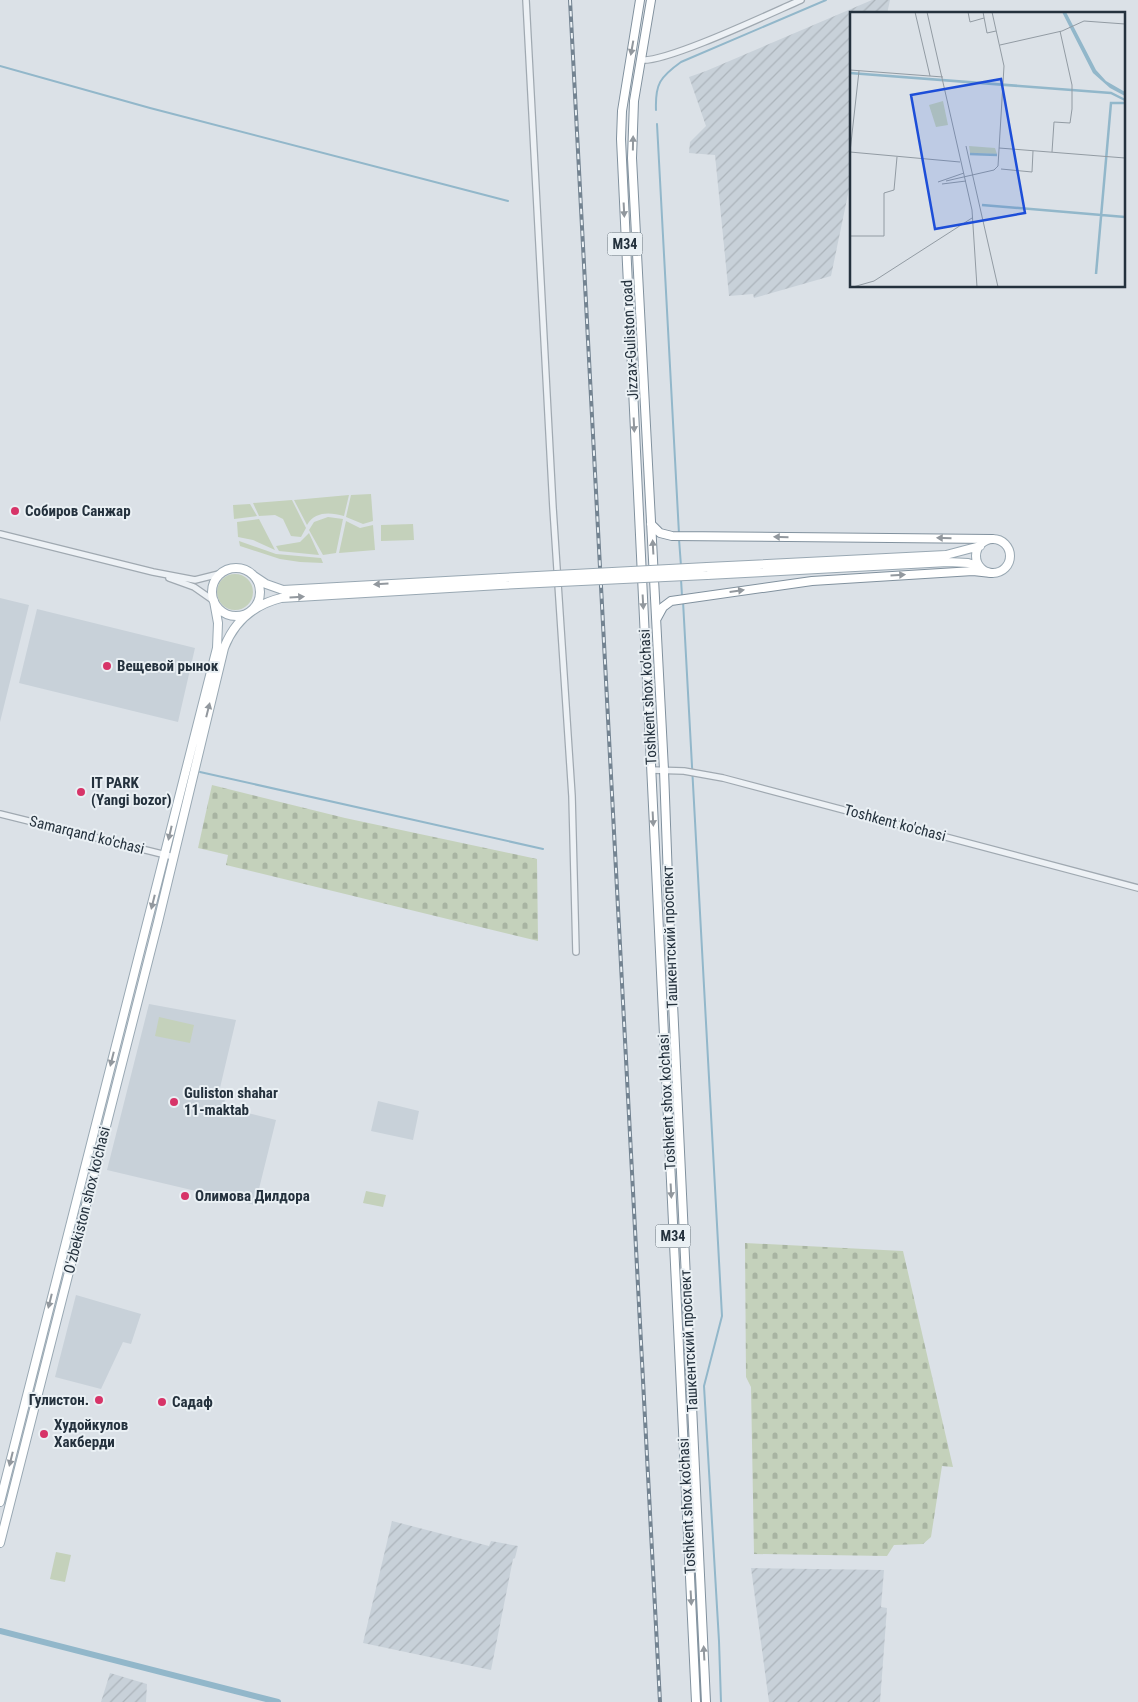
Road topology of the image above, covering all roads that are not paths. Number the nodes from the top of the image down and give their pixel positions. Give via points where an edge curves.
1 (526, 0) edge
2 (640, 0) edge
3 (650, 0) edge
4 (801, 0) edge
5 (641, 60) junction
6 (638, 501) joint
7 (650, 501) joint
8 (651, 524) junction
9 (0, 534) edge
10 (992, 540) junction
11 (980, 546) junction
12 (980, 567) junction
13 (707, 571) junction
14 (153, 572) junction
15 (991, 573) junction
16 (219, 574) junction
17 (254, 576) junction
18 (500, 581) junction
19 (214, 602) junction
20 (251, 610) junction
21 (656, 620) junction
22 (192, 756) junction
23 (651, 770) junction
24 (664, 770) junction
25 (187, 779) junction
26 (0, 814) edge
27 (165, 854) junction
28 (174, 857) junction
29 (1138, 888) edge
30 (576, 952) dead end
31 (0, 1502) edge
32 (0, 1543) edge
33 (696, 1702) edge
34 (706, 1702) edge

1 - 30 street via 572,796
2 -> 6 main road, Jizzax-Guliston road / M34 via 622,111 621,139
3 - 5 main road, Jizzax-Guliston road / M34
4 - 5 street via 692,46 650,61
7 -> 5 main road, Jizzax-Guliston road / M34 via 632,158 633,115
6 -> 23 main road, Toshkent shox ko'chasi / M34
7 - 8 main road, Toshkent shox ko'chasi / M34
10 -> 8 main road via 672,536 660,533
21 -> 8 main road, Toshkent shox ko'chasi / M34
9 - 14 street
10 - 11 main road
10 - 15 main road via 1005,544 1010,556 1006,568
11 - 12 main road via 977,555
11 - 13 main road via 946,555
12 - 13 main road via 948,562
12 - 15 main road
13 - 18 main road, bridge
14 - 16 street via 195,580
14 - 19 street via 194,587
21 -> 15 main road via 663,607 675,600 688,598 812,581 973,571
16 - 17 main road via 235,568
16 - 19 main road via 212,589
18 -> 17 main road via 283,590
17 - 20 main road via 260,594
20 -> 18 main road via 281,598
19 - 20 main road via 222,612 230,615
19 - 22 main road via 218,640
22 -> 20 main road via 224,648 236,626
21 - 24 main road, Toshkent shox ko'chasi / M34
22 - 25 main road
23 - 24 street, Toshkent ko'chasi
23 -> 33 main road, Toshkent shox ko'chasi / M34
24 - 29 street, Toshkent ko'chasi via 697,772
34 -> 24 main road, Ташкентский проспект / M34
25 -> 27 main road, O'zbekiston shox ko'chasi
25 - 28 main road, O'zbekiston shox ko'chasi
26 - 27 street, Samarqand ko'chasi
27 - 28 street, Samarqand ko'chasi
27 -> 31 main road, O'zbekiston shox ko'chasi
28 - 32 main road, O'zbekiston shox ko'chasi

